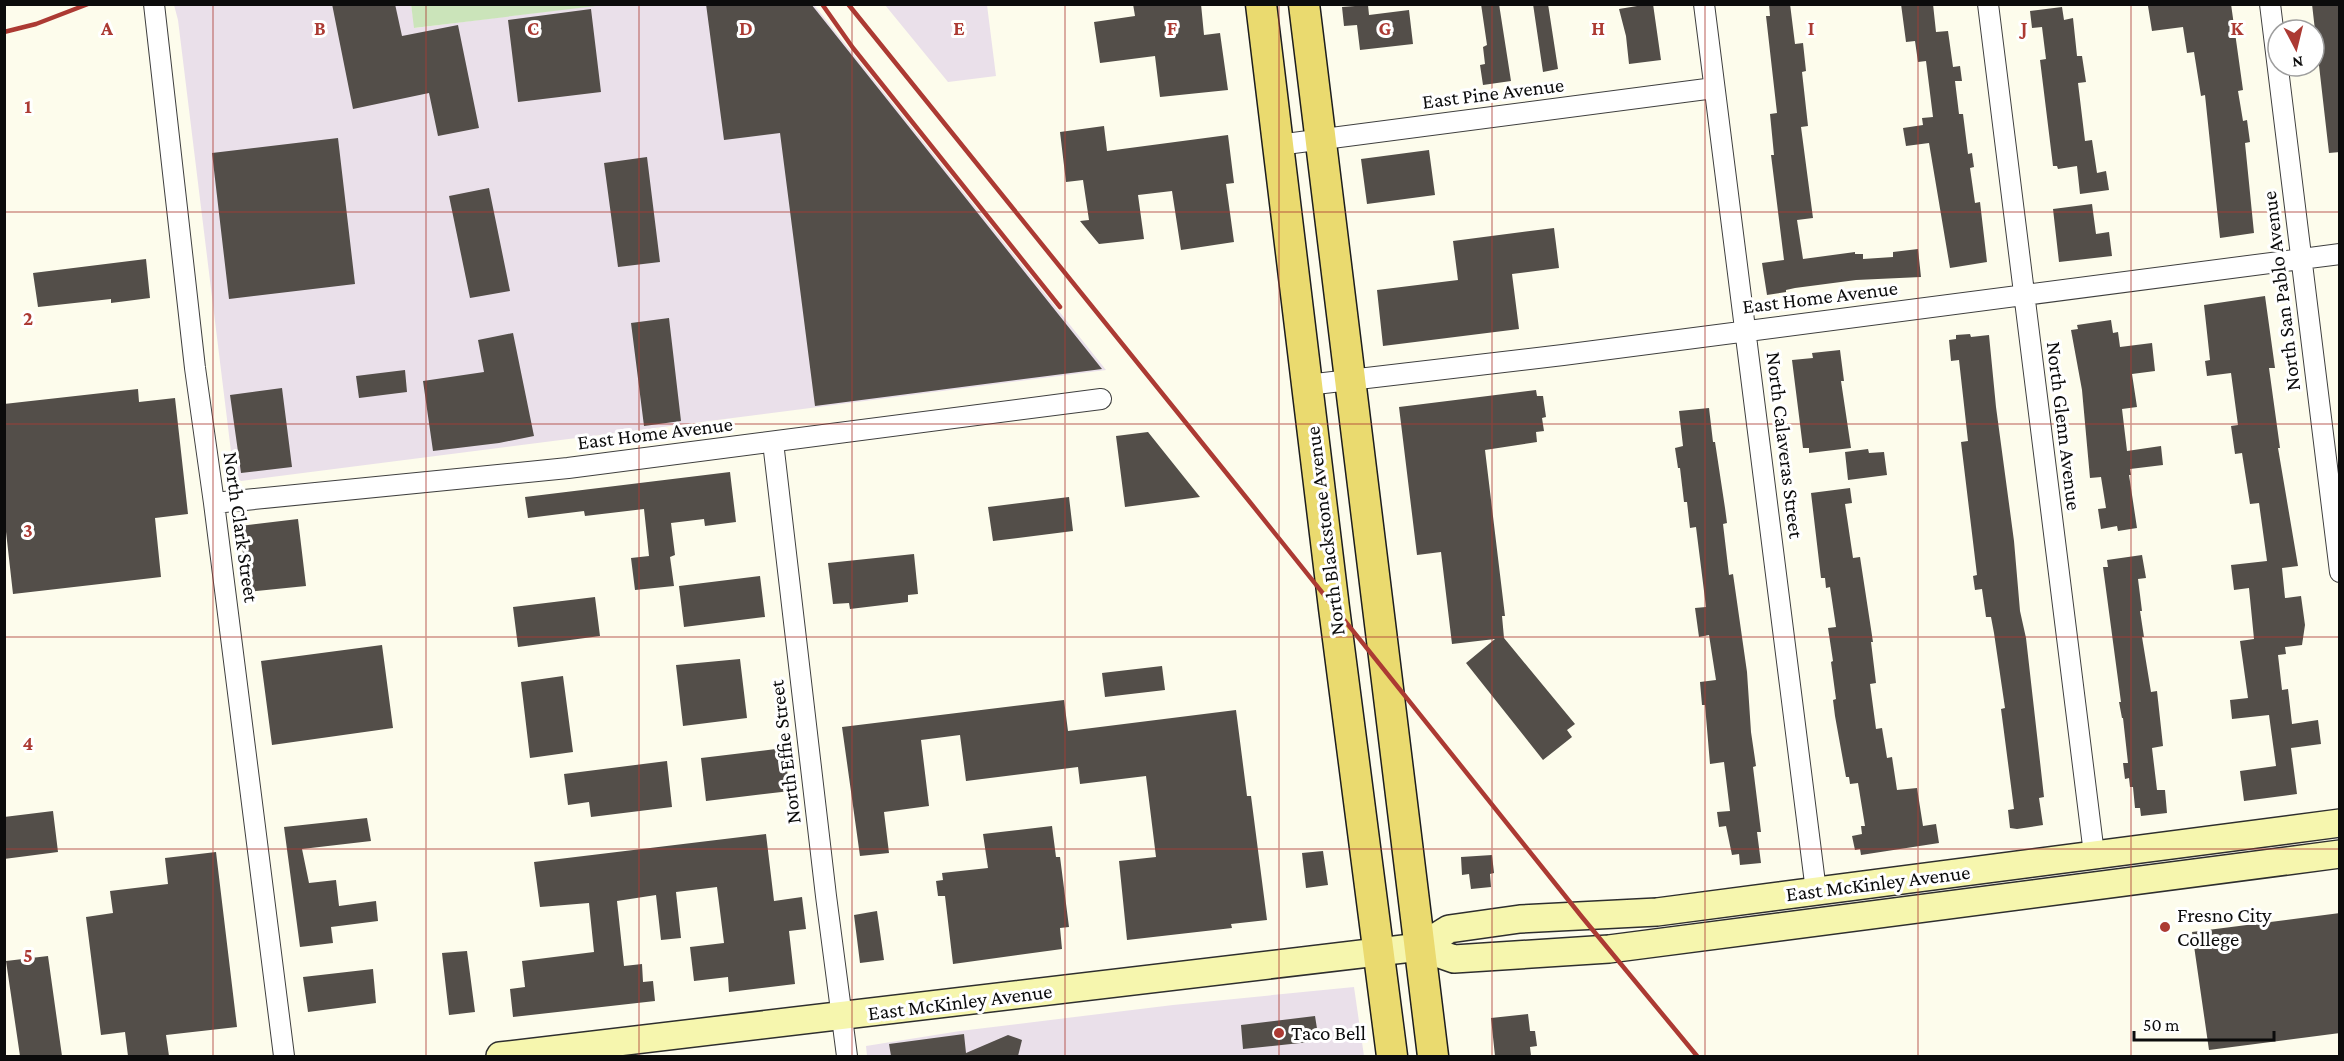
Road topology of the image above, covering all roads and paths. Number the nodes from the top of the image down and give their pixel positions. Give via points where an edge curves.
1 (154, 4) edge
2 (1261, 4) edge
3 (1304, 4) edge
4 (1704, 4) edge
5 (1988, 4) edge
6 (2270, 4) edge
7 (1714, 88) junction
8 (1320, 140) junction
9 (1278, 145) junction
10 (2340, 254) edge
11 (2301, 259) junction
12 (2023, 295) junction
13 (1746, 331) junction
14 (1349, 380) junction
15 (1307, 385) junction
16 (1101, 399) dead end
17 (773, 442) junction
18 (214, 503) junction
19 (2340, 572) edge
20 (2340, 823) edge
21 (2094, 854) junction
22 (2340, 855) edge
23 (1816, 891) junction
24 (1824, 922) junction
25 (1665, 943) junction
26 (1420, 947) junction
27 (1379, 952) junction
28 (842, 1016) junction
29 (284, 1056) edge
30 (500, 1056) edge
31 (848, 1056) edge
32 (1392, 1056) edge
33 (1433, 1056) edge

1 - 18 street, North Clark Street
2 - 9 main road, North Blackstone Avenue
3 - 8 main road, North Blackstone Avenue
4 - 7 street, North Calaveras Street
5 - 12 street, North Glenn Avenue
6 - 11 street, North San Pablo Avenue
7 - 8 street, East Pine Avenue
7 - 13 street, North Calaveras Street
8 - 9 street, East Pine Avenue
8 - 14 main road, North Blackstone Avenue
9 - 15 main road, North Blackstone Avenue
10 - 11 street, East Home Avenue
11 - 12 street, East Home Avenue
11 - 19 street, North San Pablo Avenue
12 - 13 street, East Home Avenue
12 - 21 street, North Glenn Avenue
13 - 14 street, East Home Avenue
13 - 23 street, North Calaveras Street
14 - 15 street, East Home Avenue
14 - 26 main road, North Blackstone Avenue
15 - 27 main road, North Blackstone Avenue
16 - 17 street, East Home Avenue
17 - 18 street, East Home Avenue via 568,468
17 - 28 street, North Effie Street
18 - 29 street, North Clark Street
20 - 21 main road, East McKinley Avenue
21 - 23 main road, East McKinley Avenue
21 - 24 main road via 2085,868 2075,872 1924,893
22 - 24 main road, East McKinley Avenue
23 - 25 main road via 1806,904 1789,910 1715,923
23 - 26 main road, East McKinley Avenue via 1657,912 1520,919 1449,929
24 - 25 main road, East McKinley Avenue
25 - 26 main road, East McKinley Avenue via 1454,959
26 - 27 main road, East McKinley Avenue
26 - 33 main road, North Blackstone Avenue
27 - 28 main road, East McKinley Avenue
27 - 32 main road, North Blackstone Avenue
28 - 30 main road, East McKinley Avenue
28 - 31 street, North Effie Street

